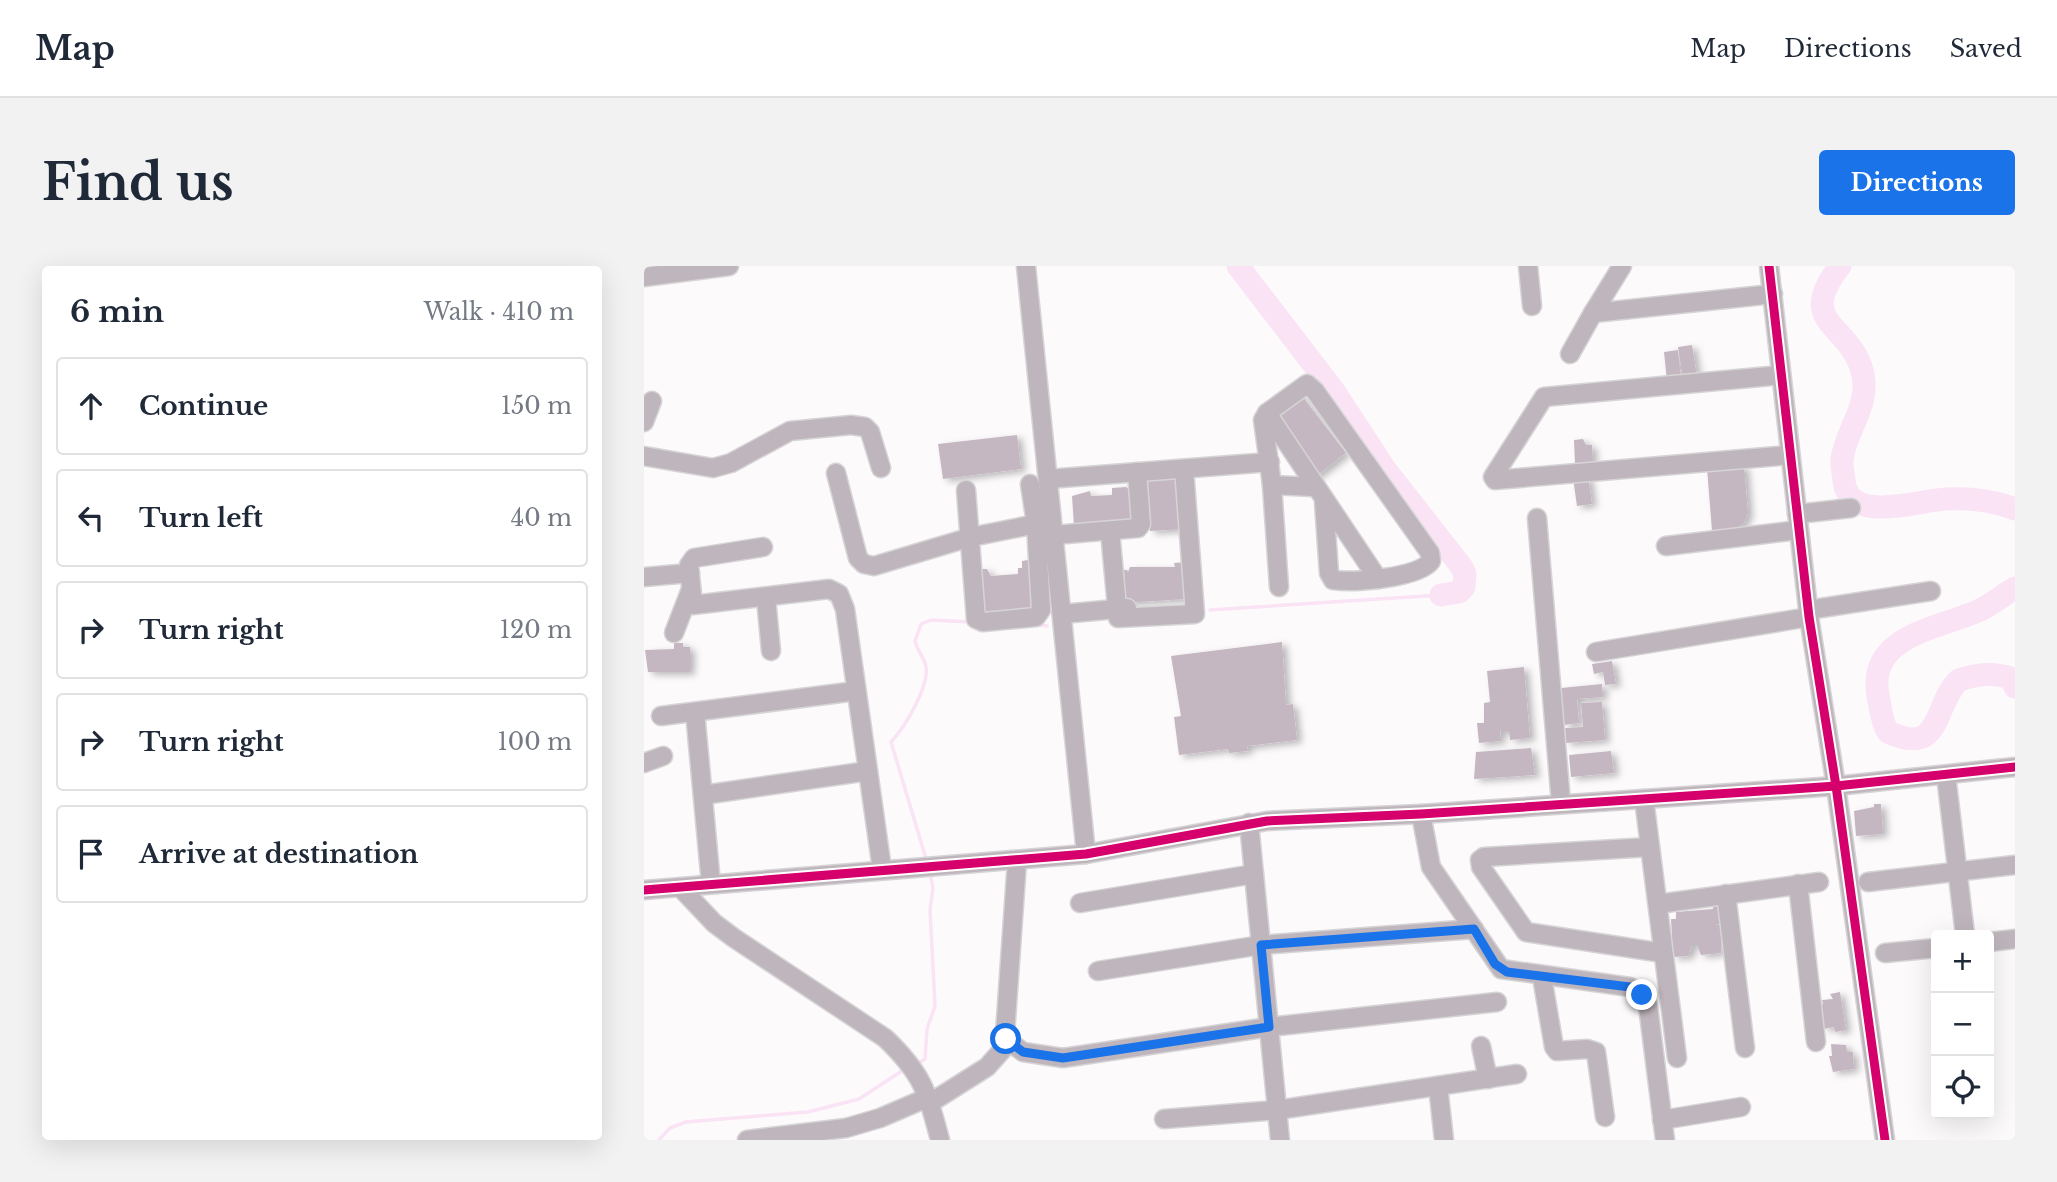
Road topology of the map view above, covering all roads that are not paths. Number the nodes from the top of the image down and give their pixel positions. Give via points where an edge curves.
1 (729, 266) edge
2 (1026, 266) edge
3 (1528, 266) edge
4 (1622, 266) edge
5 (1769, 266) edge
6 (705, 267) edge
7 (681, 269) edge
8 (650, 273) edge
9 (1773, 294) junction
10 (1532, 306) dead end
11 (1593, 313) junction
12 (1570, 354) dead end
13 (1781, 375) junction
14 (652, 401) dead end
15 (1267, 413) junction
16 (644, 422) edge
17 (1790, 455) junction
18 (644, 456) edge
19 (1270, 462) junction
20 (881, 468) dead end
21 (1184, 468) junction
22 (1137, 472) junction
23 (836, 473) dead end
24 (1048, 479) junction
25 (1030, 484) dead end
26 (1272, 485) junction
27 (966, 490) dead end
28 (1319, 495) junction
29 (1851, 508) dead end
30 (1537, 517) dead end
31 (1798, 522) junction
32 (1036, 524) junction
33 (1110, 531) junction
34 (971, 537) junction
35 (1055, 542) junction
36 (1666, 546) dead end
37 (764, 547) dead end
38 (1037, 550) junction
39 (644, 577) edge
40 (1378, 579) junction
41 (690, 581) junction
42 (1279, 587) dead end
43 (1931, 591) dead end
44 (766, 597) junction
45 (1116, 609) junction
46 (1062, 614) junction
47 (1809, 614) junction
48 (674, 633) dead end
49 (771, 652) dead end
50 (1596, 652) dead end
51 (856, 691) junction
52 (695, 712) junction
53 (661, 716) dead end
54 (663, 756) dead end
55 (644, 763) edge
56 (2015, 767) edge
57 (868, 771) junction
58 (1946, 775) junction
59 (1836, 786) junction
60 (703, 795) junction
61 (1644, 799) junction
62 (1561, 803) junction
63 (1421, 814) junction
64 (1249, 824) junction
65 (1650, 847) junction
66 (1086, 854) junction
67 (1017, 861) junction
68 (2015, 865) edge
69 (882, 869) junction
70 (1958, 871) junction
71 (1254, 874) junction
72 (1819, 882) dead end
73 (1868, 882) dead end
74 (712, 884) junction
75 (1798, 884) junction
76 (680, 887) junction
77 (645, 888) edge
78 (1726, 894) junction
79 (1080, 903) dead end
80 (1657, 904) junction
81 (1474, 929) junction
82 (1964, 930) edge
83 (2015, 939) edge
84 (1994, 941) edge
85 (1261, 945) junction
86 (1931, 949) edge
87 (1664, 953) junction
88 (1885, 954) dead end
89 (1098, 971) dead end
90 (1542, 977) junction
91 (1497, 1002) dead end
92 (1269, 1027) junction
93 (1006, 1039) junction
94 (1816, 1042) dead end
95 (1481, 1046) dead end
96 (1745, 1048) dead end
97 (1676, 1058) dead end
98 (1517, 1074) dead end
99 (1488, 1079) junction
100 (1438, 1086) junction
101 (928, 1095) junction
102 (1741, 1107) dead end
103 (1277, 1110) junction
104 (1605, 1117) dead end
105 (1164, 1119) dead end
106 (1662, 1120) junction
107 (747, 1140) edge
108 (940, 1140) edge
109 (1280, 1140) edge
110 (1444, 1140) edge
111 (1665, 1140) edge
112 (1885, 1140) edge

1 - 6 street
2 - 24 street
3 - 10 street
4 - 11 street
5 - 9 street
6 - 7 street
7 - 8 street
9 - 11 street
9 - 13 street
11 - 12 street
13 - 17 street
13 - 17 street via 1544,397 1493,477
14 - 16 street
15 - 19 street via 1263,420
15 - 28 street
15 - 40 street via 1301,385 1311,386 1430,553 1431,561 1420,570
17 - 31 street
18 - 20 street via 713,468 789,431 851,425 870,432
19 - 21 street
19 - 26 street
21 - 22 street
21 - 45 street via 1196,603
22 - 24 street
22 - 33 street via 1141,524
23 - 34 street via 858,558 864,564 874,566
24 - 35 street
25 - 32 street
26 - 28 street
26 - 42 street
27 - 34 street
28 - 40 street
28 - 40 street via 1329,577 1337,581
29 - 31 street
30 - 62 street
31 - 36 street
31 - 47 street
32 - 34 street
32 - 38 street
33 - 35 street
33 - 45 street
34 - 38 street via 979,622 1040,614
35 - 38 street
35 - 46 street
37 - 41 street via 694,558 689,565
39 - 41 street
41 - 44 street via 693,605 697,606
41 - 48 street
43 - 47 street
44 - 49 street
44 - 51 street via 829,589 839,594
45 - 46 street
46 - 66 street
47 - 50 street
47 - 59 street
51 - 52 street
51 - 57 street
52 - 53 street
52 - 60 street
54 - 55 street
56 - 58 street
57 - 60 street
57 - 69 street
58 - 59 street
58 - 70 street
59 - 61 street
59 - 112 street
60 - 74 street
61 - 62 street
61 - 65 street
62 - 63 street
63 - 64 street
63 - 81 street via 1431,867
64 - 66 street
64 - 71 street
65 - 80 street
65 - 87 street via 1480,860 1526,932
66 - 67 street
67 - 69 street
67 - 93 street
68 - 70 street
69 - 74 street
70 - 73 street
70 - 82 street
71 - 79 street
71 - 85 street
72 - 75 street
74 - 76 street
75 - 78 street
75 - 94 street
76 - 77 street
76 - 101 street via 728,934 885,1038 907,1059
78 - 80 street
78 - 96 street
80 - 87 street
81 - 85 street
81 - 90 street via 1501,969
83 - 84 street
85 - 89 street
85 - 92 street
86 - 88 street
87 - 97 street
90 - 104 street via 1554,1047 1557,1051 1596,1052
90 - 106 street via 1630,987 1642,995 1648,1006
91 - 92 street
92 - 93 street via 1063,1058 1023,1052
92 - 103 street
93 - 101 street via 1000,1056 987,1067
95 - 99 street
98 - 99 street
99 - 100 street
100 - 103 street
100 - 110 street
101 - 107 street via 846,1128
101 - 108 street
102 - 106 street
103 - 105 street
103 - 109 street
106 - 111 street

